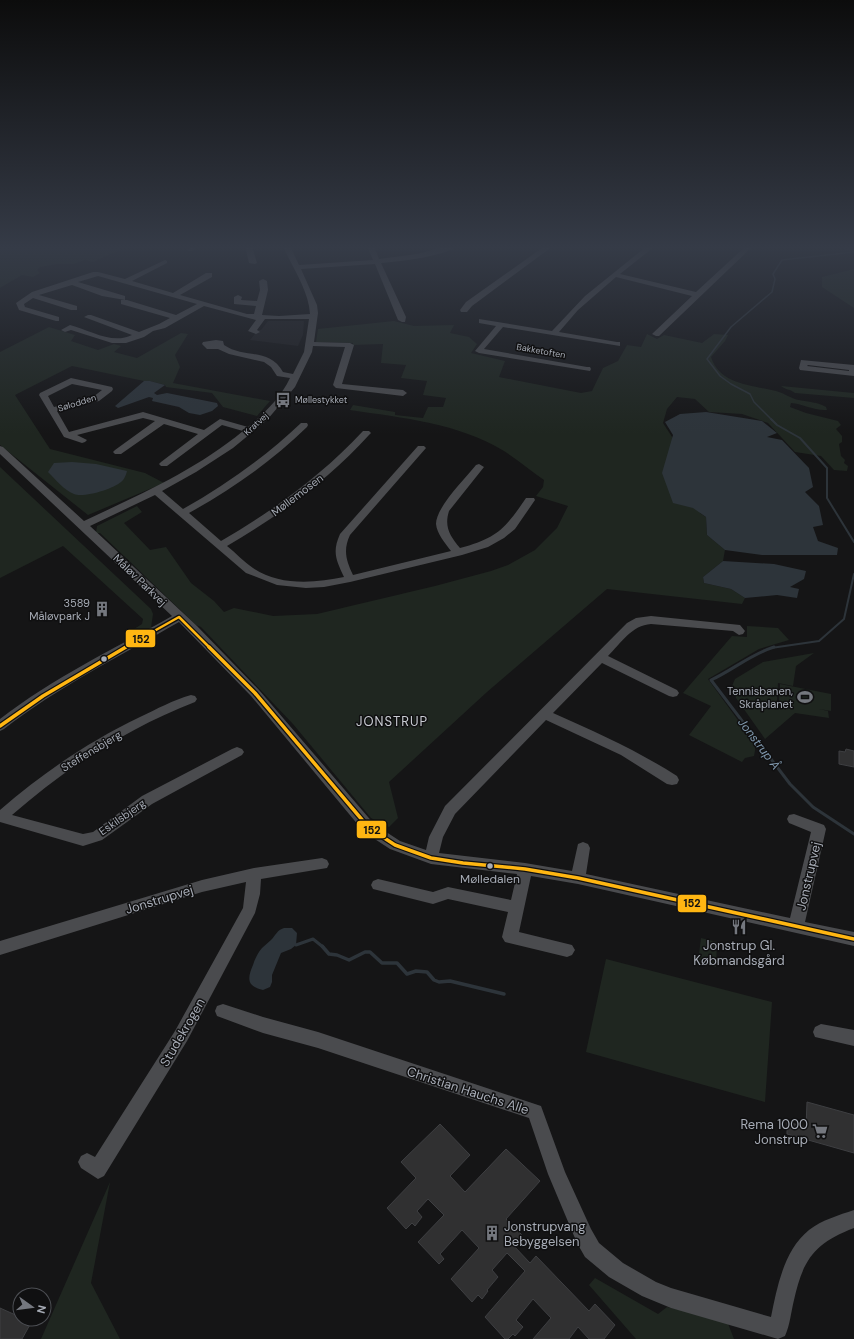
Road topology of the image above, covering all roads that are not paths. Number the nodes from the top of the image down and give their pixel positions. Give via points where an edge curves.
1 (27, 308) edge
2 (148, 308) edge
3 (195, 308) edge
4 (218, 308) edge
5 (261, 308) edge
6 (313, 308) edge
7 (398, 308) edge
8 (576, 308) edge
9 (683, 308) edge
10 (314, 316) junction
11 (88, 317) dead end
12 (177, 318) junction
13 (260, 318) junction
14 (56, 319) dead end
15 (402, 320) dead end
16 (482, 321) dead end
17 (501, 324) junction
18 (65, 330) dead end
19 (256, 332) dead end
20 (554, 333) junction
21 (141, 334) junction
22 (656, 334) dead end
23 (309, 344) junction
24 (617, 344) dead end
25 (220, 346) dead end
26 (853, 368) edge
27 (587, 370) dead end
28 (296, 377) junction
29 (403, 393) dead end
30 (52, 410) junction
31 (163, 420) junction
32 (304, 425) dead end
33 (250, 430) junction
34 (205, 433) junction
35 (366, 433) dead end
36 (67, 435) junction
37 (82, 440) dead end
38 (421, 448) dead end
39 (0, 449) edge
40 (118, 452) dead end
41 (164, 464) dead end
42 (479, 467) dead end
43 (156, 491) junction
44 (530, 500) dead end
45 (182, 513) junction
46 (83, 525) junction
47 (220, 546) junction
48 (458, 553) junction
49 (350, 579) junction
50 (182, 619) junction
51 (739, 631) dead end
52 (600, 657) junction
53 (674, 693) dead end
54 (191, 699) dead end
55 (544, 714) junction
56 (0, 726) edge
57 (237, 752) dead end
58 (672, 780) dead end
59 (0, 817) edge
60 (794, 819) dead end
61 (583, 848) dead end
62 (431, 858) junction
63 (322, 864) dead end
64 (526, 868) junction
65 (254, 874) junction
66 (578, 878) junction
67 (378, 885) dead end
68 (517, 908) junction
69 (796, 926) junction
70 (829, 934) junction
71 (854, 939) edge
72 (854, 947) edge
73 (0, 948) edge
74 (567, 950) dead end
75 (223, 1011) dead end
76 (821, 1032) dead end
77 (854, 1038) edge
78 (87, 1162) dead end
79 (854, 1219) edge

1 - 14 street
2 - 12 street
3 - 12 street
4 - 13 street
5 - 13 street
6 - 10 street, Kratvej
7 - 15 street
8 - 20 street, Bakketoften
9 - 22 street
10 - 13 street
10 - 23 street, Kratvej
11 - 21 street
12 - 21 street
13 - 19 street via 252,331
16 - 17 street, Bakketoften
17 - 20 street, Bakketoften
17 - 27 street, Bakketoften via 479,351
18 - 21 street via 70,327 120,342
20 - 24 street, Bakketoften
23 - 28 street, Kratvej via 306,358
23 - 29 street via 350,345 337,385
25 - 28 street via 226,351 259,357 273,364 280,374
26 - 26 street via 853,374 804,368 804,362
28 - 33 street, Kratvej via 272,409
30 - 30 street, Sølodden via 96,399 109,389 71,381 43,395
30 - 36 street, Sølodden
31 - 34 street
31 - 36 street via 143,415
31 - 40 street
32 - 45 street via 264,462
33 - 34 street via 220,422
33 - 43 street, Kratvej via 215,457
34 - 41 street
35 - 47 street, Møllemosen via 346,456 298,497
36 - 37 street
38 - 49 street via 345,534 340,545 340,555
39 - 46 street, Måløv Parkvej
42 - 48 street via 440,519 440,527
43 - 45 street
43 - 46 street, Kratvej
44 - 48 street via 511,529 499,538
45 - 47 street
46 - 50 street, Måløv Parkvej
47 - 49 street via 250,571 265,578 285,583 319,584
48 - 49 street
50 - 56 street via 46,693
50 - 62 street, Måløv Parkvej via 255,693 368,828 395,845
51 - 52 street via 736,628 640,621 631,626
52 - 53 street
52 - 55 street
54 - 59 street, Steffensbjerg via 95,746 42,782
55 - 58 street via 625,751
55 - 62 street via 450,810 436,837
57 - 59 street, Eskilsbjerg via 147,800 97,836 83,840
60 - 69 street, Jonstrupvej via 819,829
61 - 66 street
62 - 64 street
63 - 65 street, Jonstrupvej
64 - 66 street
64 - 68 street
65 - 73 street, Jonstrupvej via 202,886
65 - 78 street, Studekrogen via 250,909 181,1036 98,1170
66 - 69 street
67 - 68 street via 433,898 448,893
68 - 74 street via 510,937
69 - 70 street
70 - 71 street
70 - 72 street
75 - 79 street, Christian Hauchs Alle via 535,1112 557,1174 592,1250 616,1270 671,1298 778,1329 789,1275 801,1252 813,1239 828,1229
76 - 77 street

